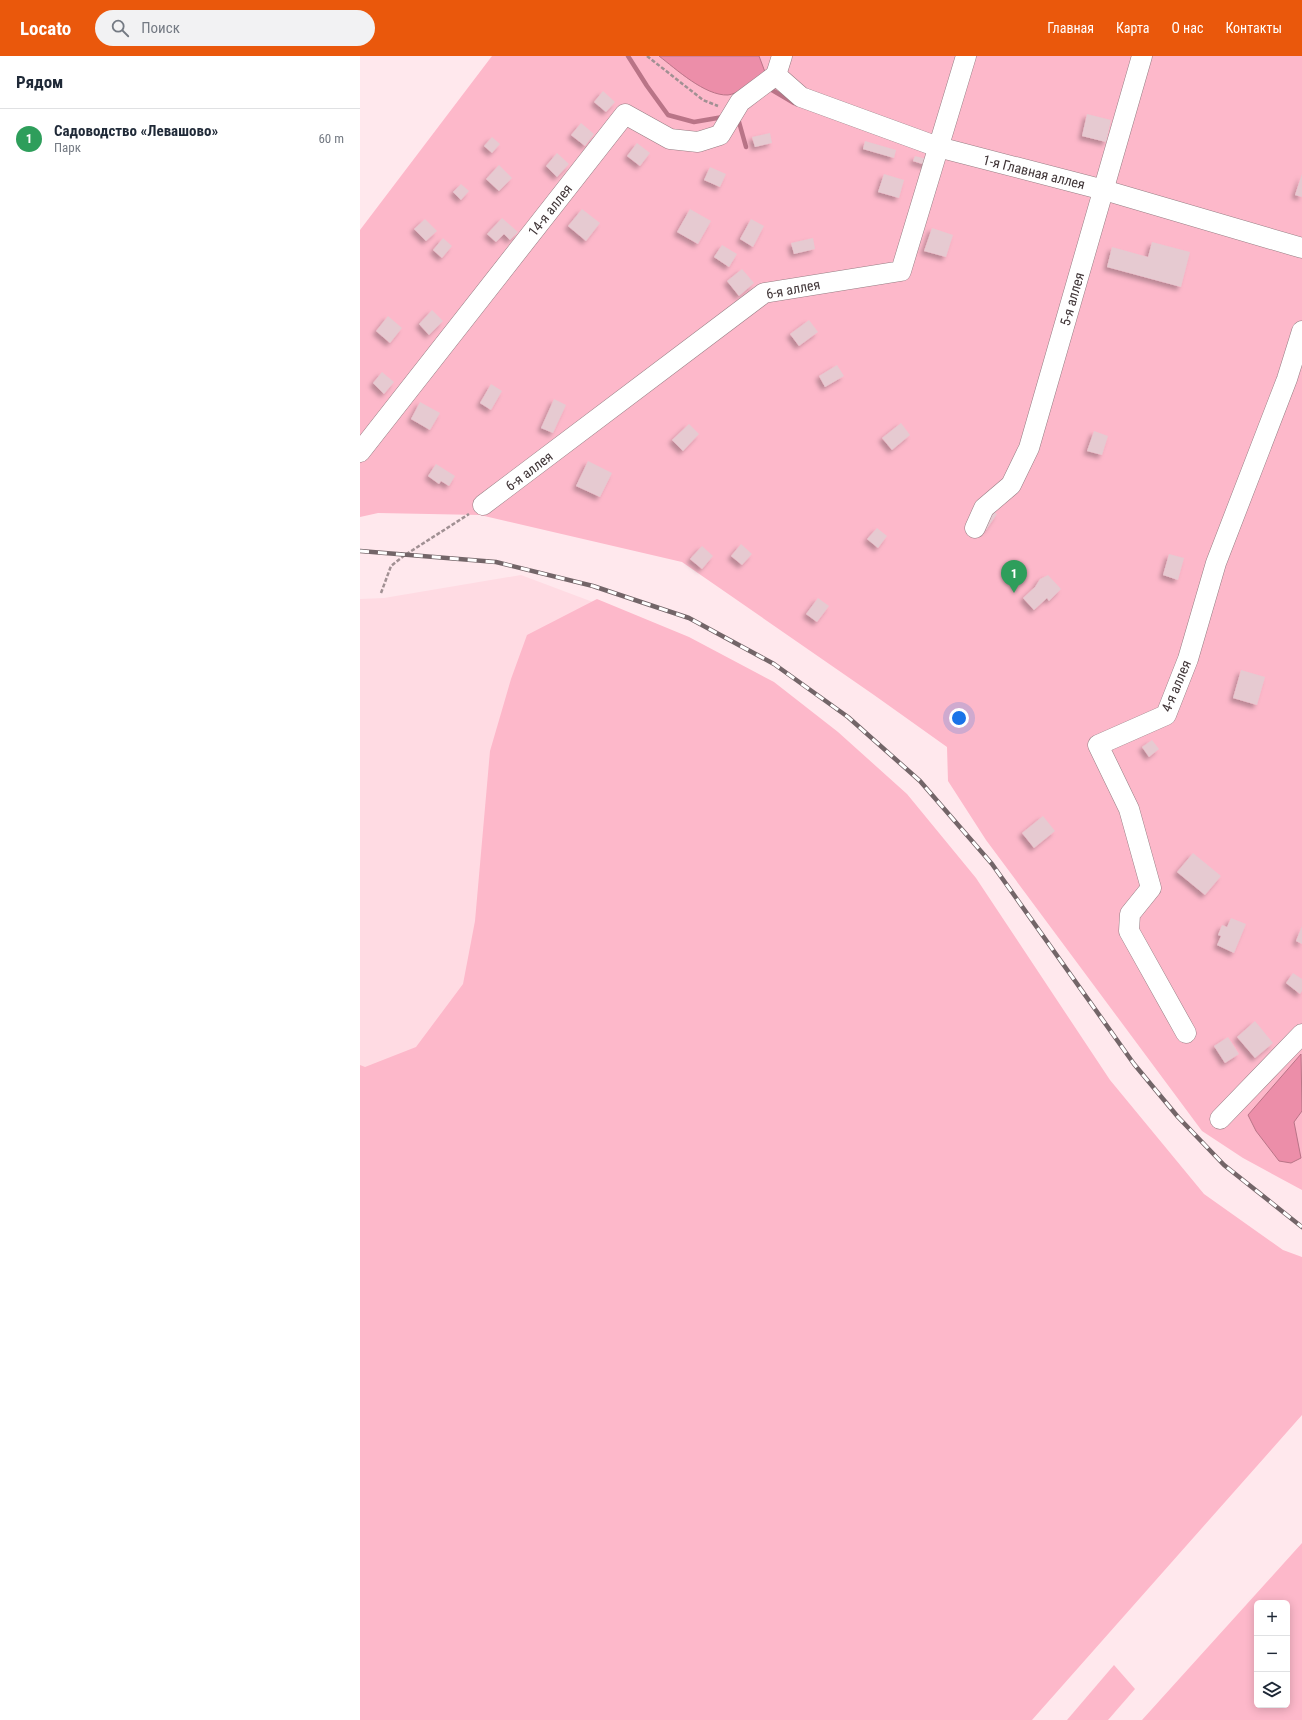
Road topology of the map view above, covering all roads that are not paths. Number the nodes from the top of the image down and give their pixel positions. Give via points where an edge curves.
1 (782, 56) edge
2 (966, 56) edge
3 (1142, 56) edge
4 (776, 75) junction
5 (938, 147) junction
6 (1104, 190) junction
7 (1302, 248) edge
8 (1302, 331) edge
9 (360, 452) edge
10 (484, 505) road end
11 (974, 528) dead end
12 (1186, 1033) dead end
13 (1302, 1034) edge
14 (1220, 1119) dead end

1 - 4 street
2 - 5 street, 6-я аллея
3 - 6 street, 5-я аллея
4 - 5 street, 1-я Главная аллея via 801,96
4 - 9 street, 14-я аллея via 740,102 720,135 698,142 670,139 625,114
5 - 6 street, 1-я Главная аллея
5 - 10 street, 6-я аллея via 901,271 764,293
6 - 7 street, 1-я Главная аллея
6 - 11 street, 5-я аллея via 1029,448 1011,485 984,508
8 - 12 street, 4-я аллея via 1216,563 1188,659 1166,715 1098,746 1130,809 1151,888 1130,914 1129,931
13 - 14 street

